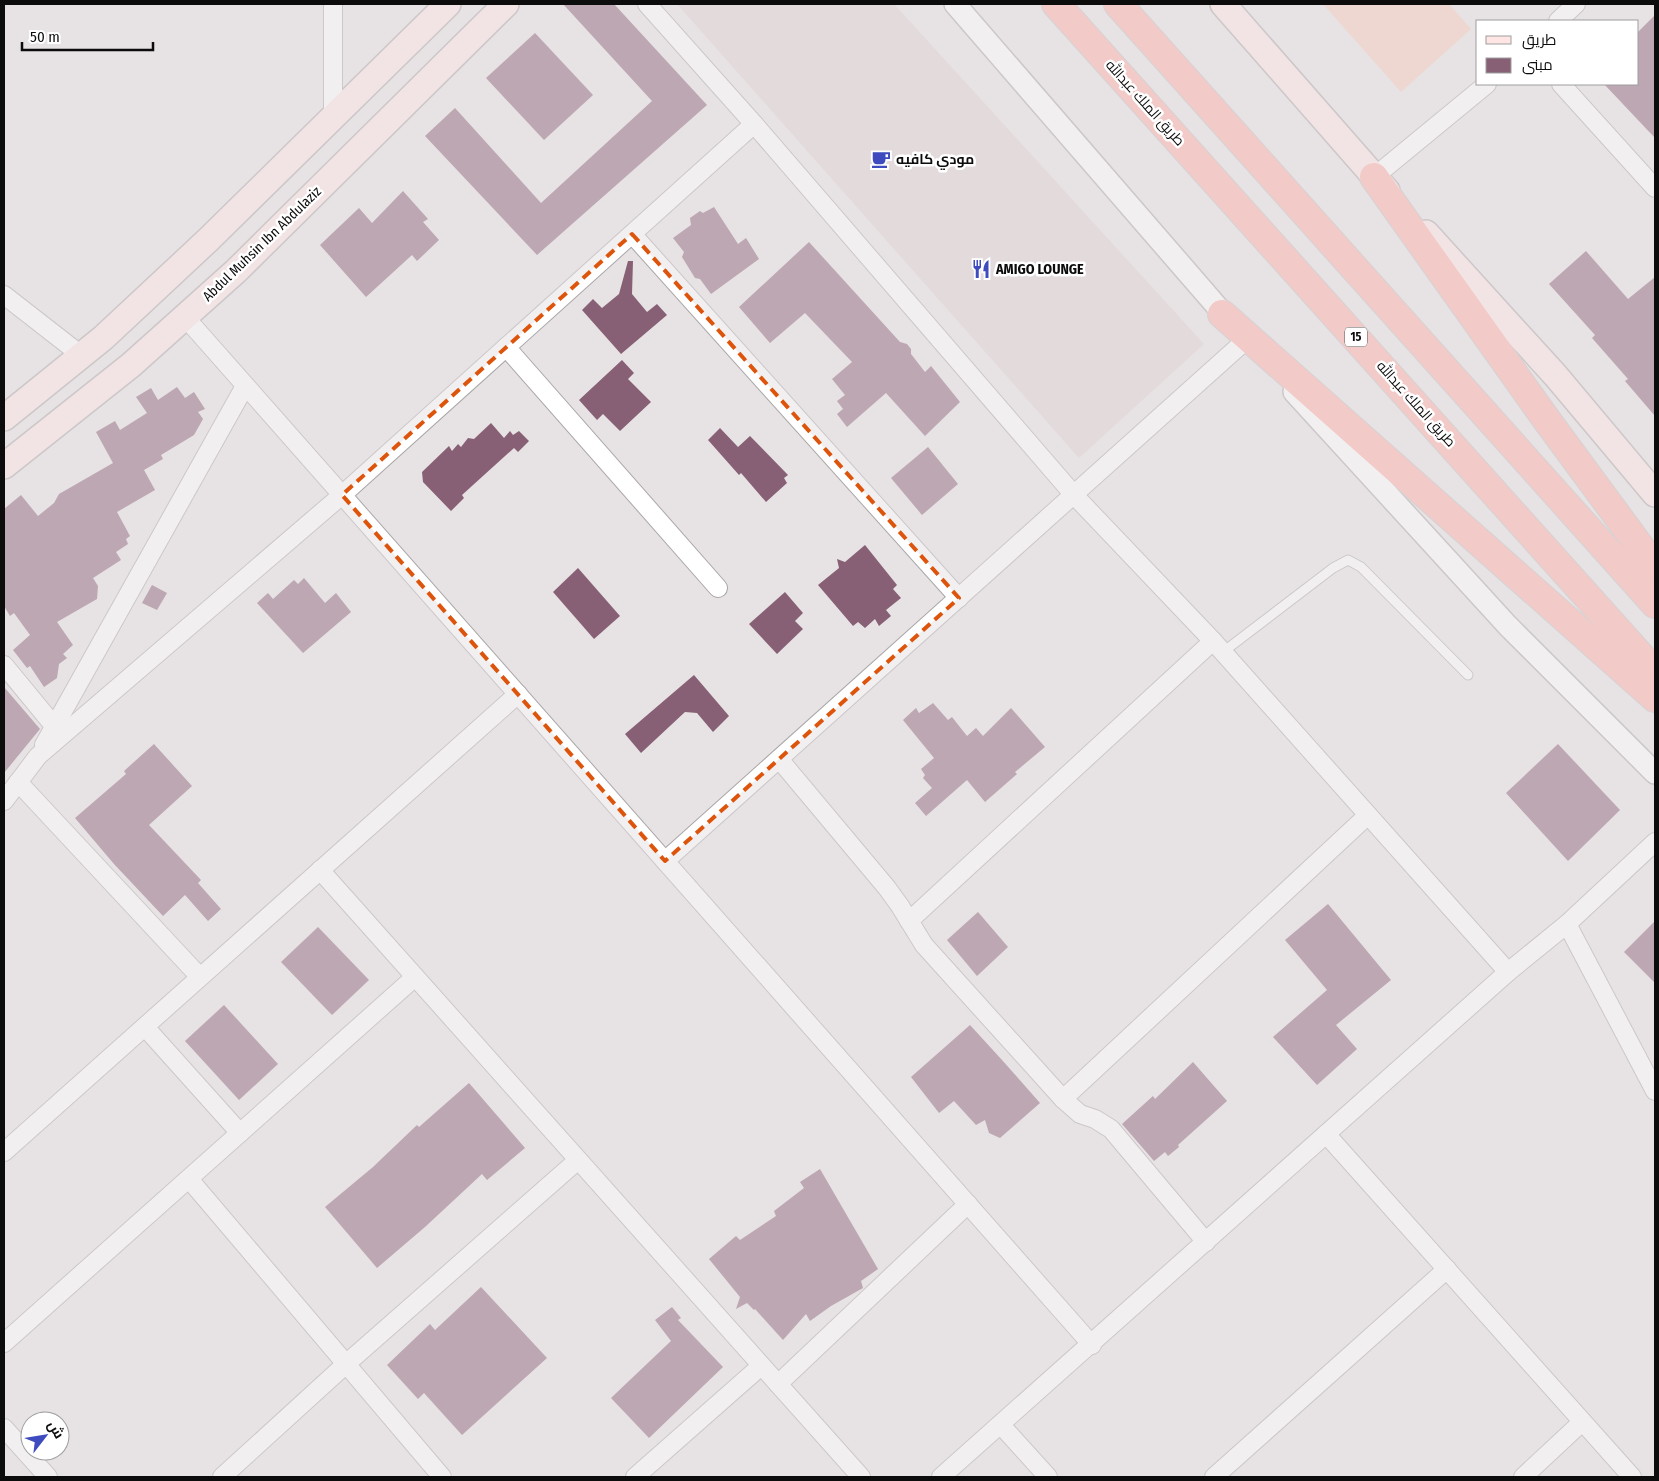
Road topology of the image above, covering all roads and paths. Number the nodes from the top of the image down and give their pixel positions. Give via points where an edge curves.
1 (333, 4) edge
2 (448, 4) edge
3 (506, 4) edge
4 (647, 4) edge
5 (955, 4) edge
6 (1056, 4) edge
7 (1118, 4) edge
8 (1223, 4) edge
9 (1576, 4) edge
10 (1559, 20) edge
11 (1486, 85) edge
12 (1562, 85) edge
13 (333, 116) junction
14 (754, 124) junction
15 (1374, 177) junction
16 (1655, 188) edge
17 (632, 234) junction
18 (4, 295) edge
19 (1222, 314) junction
20 (185, 317) junction
21 (1246, 340) junction
22 (506, 347) junction
23 (82, 355) junction
24 (245, 386) junction
25 (4, 418) edge
26 (4, 466) edge
27 (1655, 494) edge
28 (342, 495) junction
29 (1074, 495) junction
30 (1655, 567) edge
31 (718, 588) dead end
32 (959, 598) junction
33 (1655, 604) edge
34 (1218, 646) junction
35 (4, 665) edge
36 (1655, 672) edge
37 (1468, 675) dead end
38 (518, 694) junction
39 (1655, 698) edge
40 (55, 726) junction
41 (38, 756) junction
42 (779, 759) junction
43 (1655, 773) edge
44 (18, 782) junction
45 (4, 801) edge
46 (1368, 815) junction
47 (1655, 842) edge
48 (665, 862) junction
49 (320, 870) junction
50 (909, 921) junction
51 (1567, 924) junction
52 (1508, 972) junction
53 (199, 976) junction
54 (415, 977) junction
55 (145, 1027) junction
56 (1655, 1091) edge
57 (1063, 1099) junction
58 (240, 1133) junction
59 (1326, 1134) junction
60 (4, 1152) edge
61 (578, 1160) junction
62 (189, 1178) junction
63 (968, 1204) junction
64 (1206, 1242) junction
65 (1446, 1270) junction
66 (4, 1343) edge
67 (1092, 1345) junction
68 (346, 1364) junction
69 (761, 1366) junction
70 (778, 1384) junction
71 (1582, 1422) junction
72 (1001, 1425) junction
73 (4, 1428) edge
74 (641, 1475) edge
75 (48, 1477) edge
76 (222, 1477) edge
77 (442, 1477) edge
78 (861, 1477) edge
79 (941, 1477) edge
80 (1048, 1477) edge
81 (1214, 1477) edge
82 (1523, 1477) edge
83 (1632, 1477) edge

1 - 13 street
2 - 13 main road
3 - 20 main road, Abdul Muhsin Ibn Abdulaziz via 236,271
4 - 14 street
5 - 19 street
6 - 36 highway, طريق الملك عبدالله / 15
7 - 33 highway
8 - 15 main road
9 - 10 street
11 - 15 street
12 - 16 street
13 - 23 main road via 208,240
14 - 17 street
14 - 29 street
15 - 27 main road via 1556,376
15 - 30 highway
17 - 22 street
17 - 32 street
18 - 23 street
19 - 21 street
19 - 39 highway
20 - 24 street
20 - 26 main road, Abdul Muhsin Ibn Abdulaziz via 131,365
21 - 29 street
21 - 43 street via 1508,626
22 - 28 street
22 - 31 street
23 - 25 main road
24 - 28 street
24 - 40 street
28 - 38 street
28 - 41 street
29 - 32 street
29 - 34 street
32 - 42 street
34 - 37 lane via 1348,560 1361,567
34 - 46 street
34 - 50 street
35 - 40 street
38 - 48 street
38 - 49 street
40 - 41 street
41 - 44 street
42 - 48 street
42 - 50 street via 887,888
44 - 45 street
44 - 53 street
46 - 52 street
46 - 57 street
47 - 51 street
48 - 63 street
49 - 53 street
49 - 54 street
50 - 57 street via 924,945
51 - 52 street
51 - 56 street
52 - 59 street
53 - 55 street
54 - 58 street
54 - 61 street
55 - 58 street
55 - 60 street
57 - 64 street via 1080,1114 1111,1128
58 - 62 street
59 - 64 street
59 - 65 street
61 - 68 street
61 - 69 street
62 - 66 street
62 - 68 street
63 - 67 street
63 - 70 street
64 - 67 street
65 - 71 street
65 - 81 street
67 - 72 street
68 - 76 street
68 - 77 street
69 - 70 street
69 - 74 street
70 - 78 street
71 - 82 street
71 - 83 street
72 - 79 street
72 - 80 street
73 - 75 street

